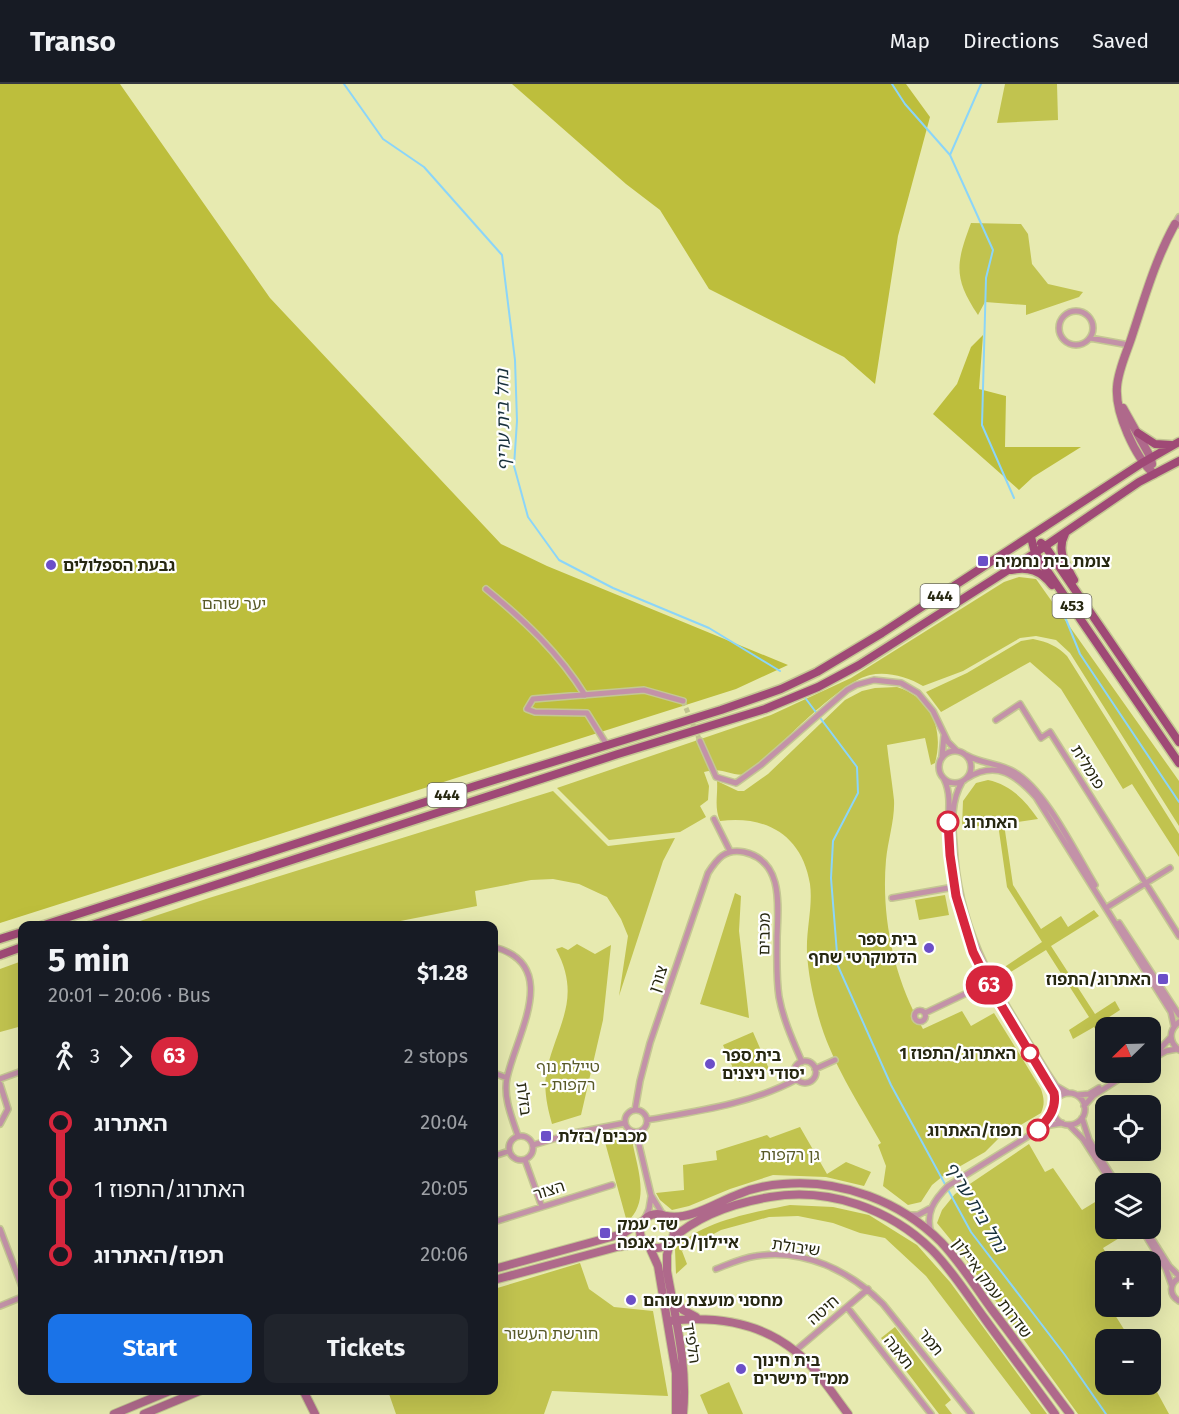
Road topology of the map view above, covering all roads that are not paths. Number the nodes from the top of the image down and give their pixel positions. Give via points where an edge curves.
1 (1178, 222) edge
2 (1090, 338) junction
3 (1128, 345) junction
4 (1119, 402) junction
5 (1138, 433) junction
6 (1177, 443) edge
7 (1151, 458) junction
8 (1179, 461) edge
9 (1142, 463) junction
10 (1154, 474) junction
11 (1067, 531) junction
12 (1031, 537) junction
13 (1045, 546) junction
14 (1035, 553) junction
15 (1005, 572) junction
16 (486, 589) dead end
17 (1073, 608) junction
18 (1095, 617) junction
19 (585, 695) junction
20 (683, 701) dead end
21 (996, 720) dead end
22 (944, 734) junction
23 (700, 741) tunnel mouth
24 (1179, 742) edge
25 (607, 746) junction
26 (957, 751) junction
27 (966, 755) junction
28 (942, 758) junction
29 (1179, 764) edge
30 (944, 779) junction
31 (964, 780) junction
32 (714, 819) dead end
33 (730, 851) junction
34 (1170, 868) dead end
35 (1145, 883) junction
36 (954, 887) junction
37 (892, 898) dead end
38 (1109, 906) junction
39 (56, 921) edge
40 (104, 921) edge
41 (18, 933) edge
42 (1179, 936) edge
43 (0, 939) edge
44 (18, 948) edge
45 (498, 948) edge
46 (0, 955) edge
47 (987, 983) junction
48 (925, 1013) dead end
49 (1179, 1015) edge
50 (1177, 1024) edge
51 (1171, 1037) junction
52 (1161, 1049) edge
53 (1178, 1050) edge
54 (1161, 1053) edge
55 (835, 1060) dead end
56 (802, 1062) junction
57 (815, 1069) junction
58 (18, 1072) edge
59 (498, 1075) edge
60 (507, 1078) junction
61 (0, 1079) edge
62 (797, 1079) junction
63 (1106, 1083) edge
64 (1113, 1083) edge
65 (0, 1084) edge
66 (1072, 1094) junction
67 (1055, 1101) junction
68 (1084, 1106) junction
69 (635, 1110) junction
70 (1053, 1111) junction
71 (1082, 1118) junction
72 (646, 1120) junction
73 (625, 1123) junction
74 (0, 1124) edge
75 (1065, 1124) junction
76 (1038, 1130) junction
77 (636, 1131) junction
78 (518, 1136) junction
79 (532, 1145) junction
80 (509, 1151) junction
81 (498, 1155) edge
82 (525, 1160) junction
83 (1106, 1173) edge
84 (1108, 1173) edge
85 (612, 1185) dead end
86 (651, 1195) junction
87 (932, 1206) junction
88 (542, 1207) junction
89 (906, 1215) junction
90 (664, 1216) junction
91 (644, 1220) junction
92 (498, 1221) edge
93 (0, 1229) edge
94 (932, 1234) junction
95 (1148, 1239) edge
96 (1152, 1239) edge
97 (671, 1241) junction
98 (648, 1245) junction
99 (498, 1268) edge
100 (716, 1269) dead end
101 (18, 1276) edge
102 (1179, 1277) edge
103 (498, 1279) edge
104 (1172, 1286) junction
105 (868, 1288) junction
106 (671, 1294) junction
107 (18, 1299) edge
108 (1179, 1301) edge
109 (0, 1306) edge
110 (847, 1307) junction
111 (698, 1318) junction
112 (671, 1320) junction
113 (795, 1351) junction
114 (160, 1395) edge
115 (190, 1395) edge
116 (306, 1395) edge
117 (114, 1414) edge
118 (144, 1414) edge
119 (315, 1414) edge
120 (676, 1414) edge
121 (683, 1414) edge
122 (848, 1414) edge
123 (931, 1414) edge
124 (971, 1414) edge
125 (1055, 1414) edge
126 (1070, 1414) edge

1 - 3 main road via 1156,265
2 - 2 street via 1093,327 1085,313 1074,311 1062,319 1061,333 1067,342 1077,345
2 - 3 street
3 - 4 main road via 1117,382
4 - 5 main road
4 - 9 main road via 1127,432
5 - 6 main road via 1155,444
5 - 7 main road
6 - 7 main road, 444
7 - 9 main road, 444
7 - 10 main road
8 - 10 main road, 444
9 - 10 main road
9 - 12 main road, 444
10 - 11 main road, 444
11 - 13 main road, 444
11 - 18 main road via 1061,553
12 - 13 main road, 453
12 - 14 main road, 453
12 - 25 main road, 444 via 817,672 755,699
13 - 14 main road, 444
13 - 18 main road, 453
14 - 15 main road, 444
14 - 17 main road, 453
15 - 17 main road via 1021,568 1041,573
15 - 40 main road, 444 via 841,675 765,709
16 - 19 street via 525,622 563,663
17 - 29 main road, 453
18 - 24 main road, 453
19 - 20 street via 644,690
19 - 25 street via 533,699 527,709 587,713
21 - 35 street, פומלית via 1020,704 1041,738 1050,732
22 - 23 street via 918,693 886,680 866,682 847,690 736,783 716,777
22 - 26 street
22 - 28 street
25 - 39 main road, 444
26 - 27 street
26 - 28 street
27 - 31 street via 971,765
27 - 38 street via 1013,771 1034,787
28 - 30 street via 939,767
30 - 31 street via 953,783
30 - 36 street via 949,793 948,837
31 - 50 street via 980,771 997,770 1018,779 1036,797
31 - 66 street via 954,803 954,844 961,901 971,935 991,979 1048,1074 1056,1086
32 - 33 street
33 - 56 street, מכבים via 762,860 775,880 779,997
33 - 69 street, צורן via 721,855 708,873 650,1043
34 - 35 street
35 - 38 street
35 - 42 street
36 - 37 street
36 - 47 street via 967,937
38 - 49 street
41 - 43 main road
44 - 46 main road
45 - 60 street, בזלת via 522,963 531,990 529,1011
47 - 48 street
47 - 67 street via 1052,1089
50 - 51 street
51 - 52 street
51 - 53 street
53 - 54 street
55 - 57 street
56 - 57 street via 810,1062
56 - 62 street via 795,1070
57 - 62 street via 810,1082
58 - 61 street
59 - 60 street
60 - 78 street, בזלת via 508,1100
62 - 72 street via 753,1098
63 - 66 street via 1089,1094
64 - 68 street
65 - 74 street via 8,1109
66 - 67 street via 1061,1095
66 - 68 street
67 - 70 street
68 - 71 street
69 - 72 street via 644,1113
69 - 73 street via 628,1112
70 - 75 street
70 - 76 street
71 - 75 street
71 - 84 street
72 - 77 street via 643,1129
73 - 77 street
73 - 79 street
75 - 76 street
75 - 83 street via 1083,1139
76 - 87 street via 948,1186
77 - 86 street
78 - 79 street via 527,1138
78 - 80 street via 512,1140
79 - 82 street
80 - 81 street
80 - 82 street via 517,1160
82 - 88 street
85 - 88 street, הצור
86 - 90 street
86 - 91 street
87 - 89 street via 918,1215
87 - 94 street via 928,1219
88 - 92 street, הצור
89 - 90 main road, שדרות עמק איילון via 844,1188 789,1183 752,1189 688,1215
89 - 94 main road, שדרות עמק איילון
90 - 91 main road via 655,1214
90 - 97 main road via 673,1226
91 - 98 main road via 639,1230
91 - 99 main road via 622,1234
93 - 101 street
94 - 126 main road, שדרות עמק איילון via 951,1253
95 - 104 street
96 - 102 street
97 - 98 main road via 660,1248
97 - 106 main road, הלפיד via 667,1263
97 - 125 main road, שדרות עמק איילון via 691,1223 712,1214 751,1200 777,1196 814,1195 880,1213 913,1234 942,1261
98 - 103 main road via 616,1247
98 - 112 main road, הלפיד via 658,1266
100 - 105 street, שיבולת via 756,1256 787,1256 826,1265
102 - 104 street
104 - 108 street via 1172,1295
105 - 110 street, חיטה
105 - 124 street, תמר
106 - 111 main road via 683,1310
106 - 112 main road, הלפיד
107 - 109 street
110 - 113 street, חיטה
110 - 123 street, תאנה
111 - 112 main road
111 - 113 main road via 745,1325
112 - 120 main road, הלפיד
112 - 121 main road, הלפיד via 683,1372
113 - 122 main road
114 - 117 main road
115 - 118 main road
116 - 119 main road

